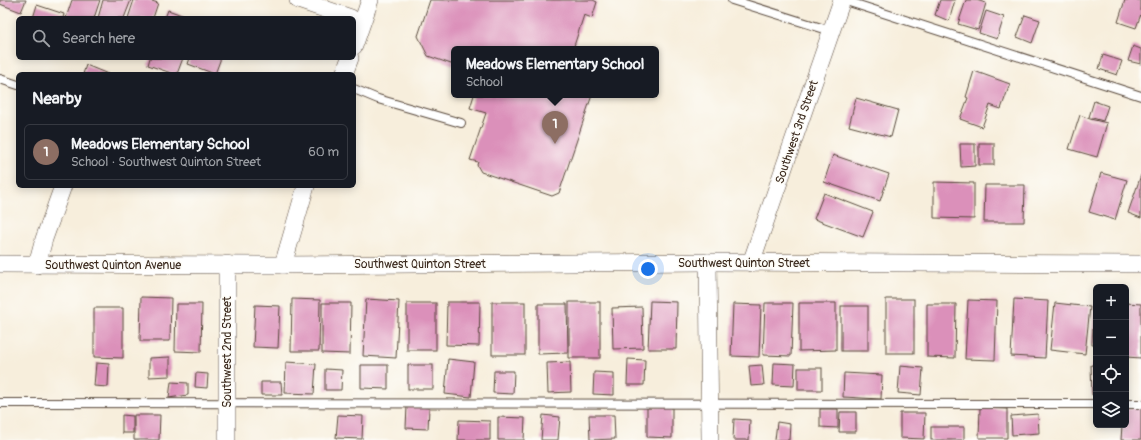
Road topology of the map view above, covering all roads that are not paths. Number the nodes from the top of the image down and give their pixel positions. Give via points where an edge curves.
1 (298, 0) edge
2 (370, 0) edge
3 (732, 0) edge
4 (843, 0) edge
5 (344, 16) edge
6 (356, 20) edge
7 (831, 31) junction
8 (349, 60) edge
9 (345, 72) edge
10 (0, 79) edge
11 (16, 84) edge
12 (356, 90) edge
13 (1141, 96) edge
14 (462, 123) dead end
15 (62, 188) edge
16 (305, 188) edge
17 (708, 262) junction
18 (751, 263) junction
19 (0, 264) edge
20 (227, 264) junction
21 (1141, 264) edge
22 (37, 265) junction
23 (283, 265) junction
24 (0, 403) edge
25 (226, 404) junction
26 (710, 404) junction
27 (1093, 404) edge
28 (1129, 404) edge
29 (1141, 404) edge
30 (227, 440) edge
31 (710, 440) edge

1 - 5 street
2 - 6 street
3 - 7 lane
4 - 7 street, Southwest 3rd Street
4 - 13 lane
7 - 18 street, Southwest 3rd Street
8 - 9 street
10 - 11 lane
12 - 14 lane via 378,99
15 - 22 street
16 - 23 street
17 - 18 street, Southwest Quinton Street
17 - 23 street, Southwest Quinton Street
17 - 26 street
18 - 21 street, Southwest Quinton Street
19 - 22 street, Southwest Quinton Avenue
20 - 22 street, Southwest Quinton Avenue
20 - 23 street, Southwest Quinton Street
20 - 25 street, Southwest 2nd Street
24 - 25 lane
25 - 26 lane
25 - 30 street, Southwest 2nd Street
26 - 27 lane
26 - 31 street
28 - 29 lane

